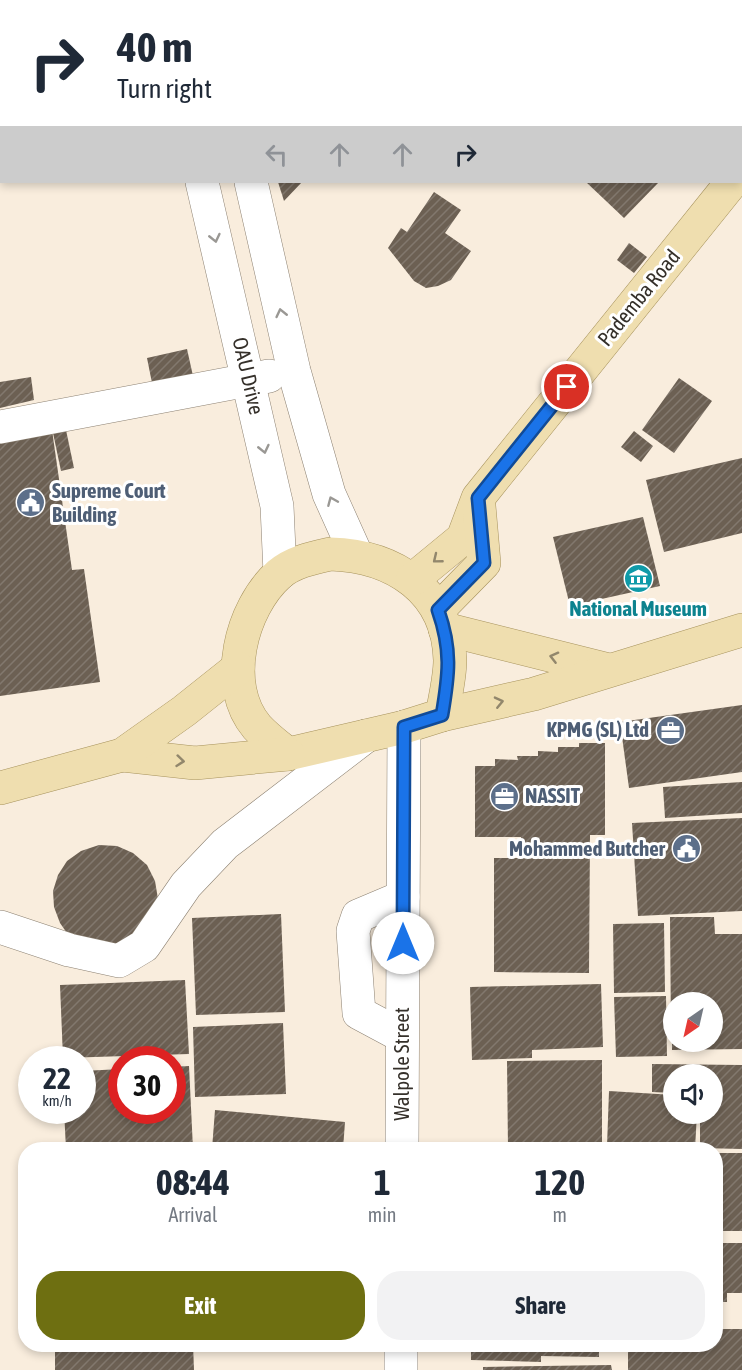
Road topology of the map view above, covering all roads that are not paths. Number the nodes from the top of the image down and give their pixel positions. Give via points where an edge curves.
1 (202, 183) edge
2 (251, 183) edge
3 (731, 183) edge
4 (294, 371) junction
5 (249, 380) junction
6 (0, 427) edge
7 (478, 498) junction
8 (356, 554) junction
9 (280, 573) junction
10 (412, 580) junction
11 (442, 620) junction
12 (742, 630) edge
13 (238, 668) junction
14 (611, 671) junction
15 (442, 715) junction
16 (404, 727) junction
17 (366, 736) junction
18 (288, 754) junction
19 (122, 755) junction
20 (0, 788) edge
21 (403, 897) junction
22 (0, 927) edge
23 (402, 1036) junction
24 (402, 1142) edge
25 (401, 1352) edge
26 (401, 1370) edge

1 -> 5 street, OAU Drive
4 -> 2 street
3 - 7 main road, Pademba Road
4 - 5 street
8 -> 4 street via 329,494
5 - 6 street
5 -> 9 street, OAU Drive via 277,506
7 -> 10 main road, Pademba Road via 463,538
7 - 11 main road via 484,563
8 - 9 main road via 303,560
8 - 10 main road via 386,564
9 - 13 main road via 255,600 243,630
10 - 11 main road
14 -> 11 main road
11 - 15 main road via 450,661
12 - 14 main road
13 - 18 main road via 241,697 256,727
13 - 19 main road
15 -> 14 main road
15 - 16 main road
16 - 17 main road
16 - 21 street, Walpole Street
17 - 18 main road
17 - 22 street via 225,844 186,885 144,946 119,961 69,950
19 -> 18 main road via 195,762
19 - 20 main road
21 - 23 street, Walpole Street
21 - 23 street via 358,916 353,931 359,1013
23 - 24 street, Walpole Street
25 - 26 street

